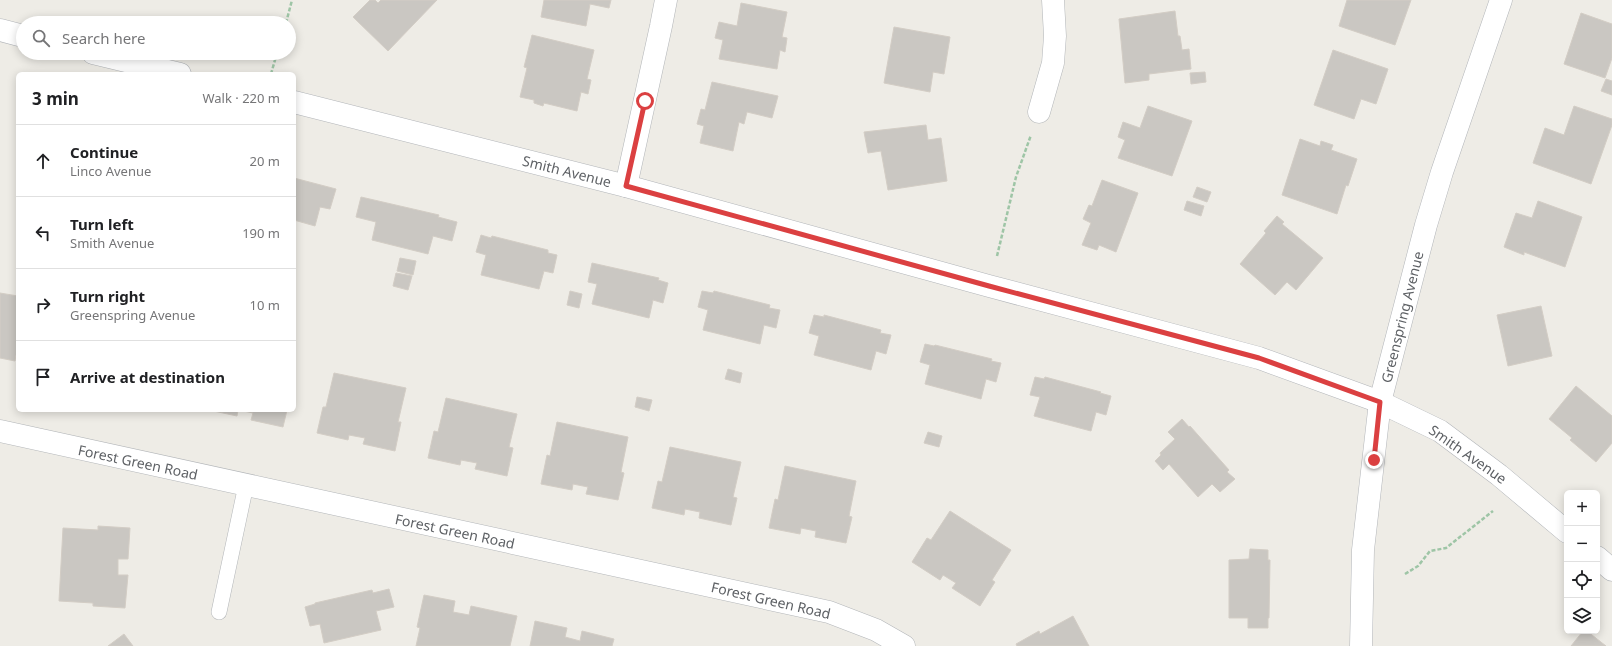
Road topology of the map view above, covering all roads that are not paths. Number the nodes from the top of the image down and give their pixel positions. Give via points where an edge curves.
1 (666, 0) edge
2 (1053, 0) edge
3 (1501, 0) edge
4 (0, 30) edge
5 (16, 34) edge
6 (122, 60) edge
7 (172, 72) edge
8 (296, 103) edge
9 (1039, 112) road end
10 (626, 186) junction
11 (1380, 402) junction
12 (0, 432) edge
13 (246, 485) junction
14 (1564, 529) edge
15 (1600, 560) edge
16 (1612, 570) edge
17 (219, 612) dead end
18 (904, 646) edge
19 (1361, 646) edge

1 - 10 main road
2 - 9 main road via 1053,63
3 - 11 main road, Greenspring Avenue via 1426,225
4 - 5 main road
6 - 7 main road
8 - 10 main road, Smith Avenue
10 - 11 main road, Smith Avenue via 1259,358
11 - 14 main road, Smith Avenue via 1440,431 1499,475
11 - 19 main road, Greenspring Avenue via 1363,550
12 - 13 main road, Forest Green Road
13 - 17 lane
13 - 18 main road, Forest Green Road via 829,612 876,630
15 - 16 main road

